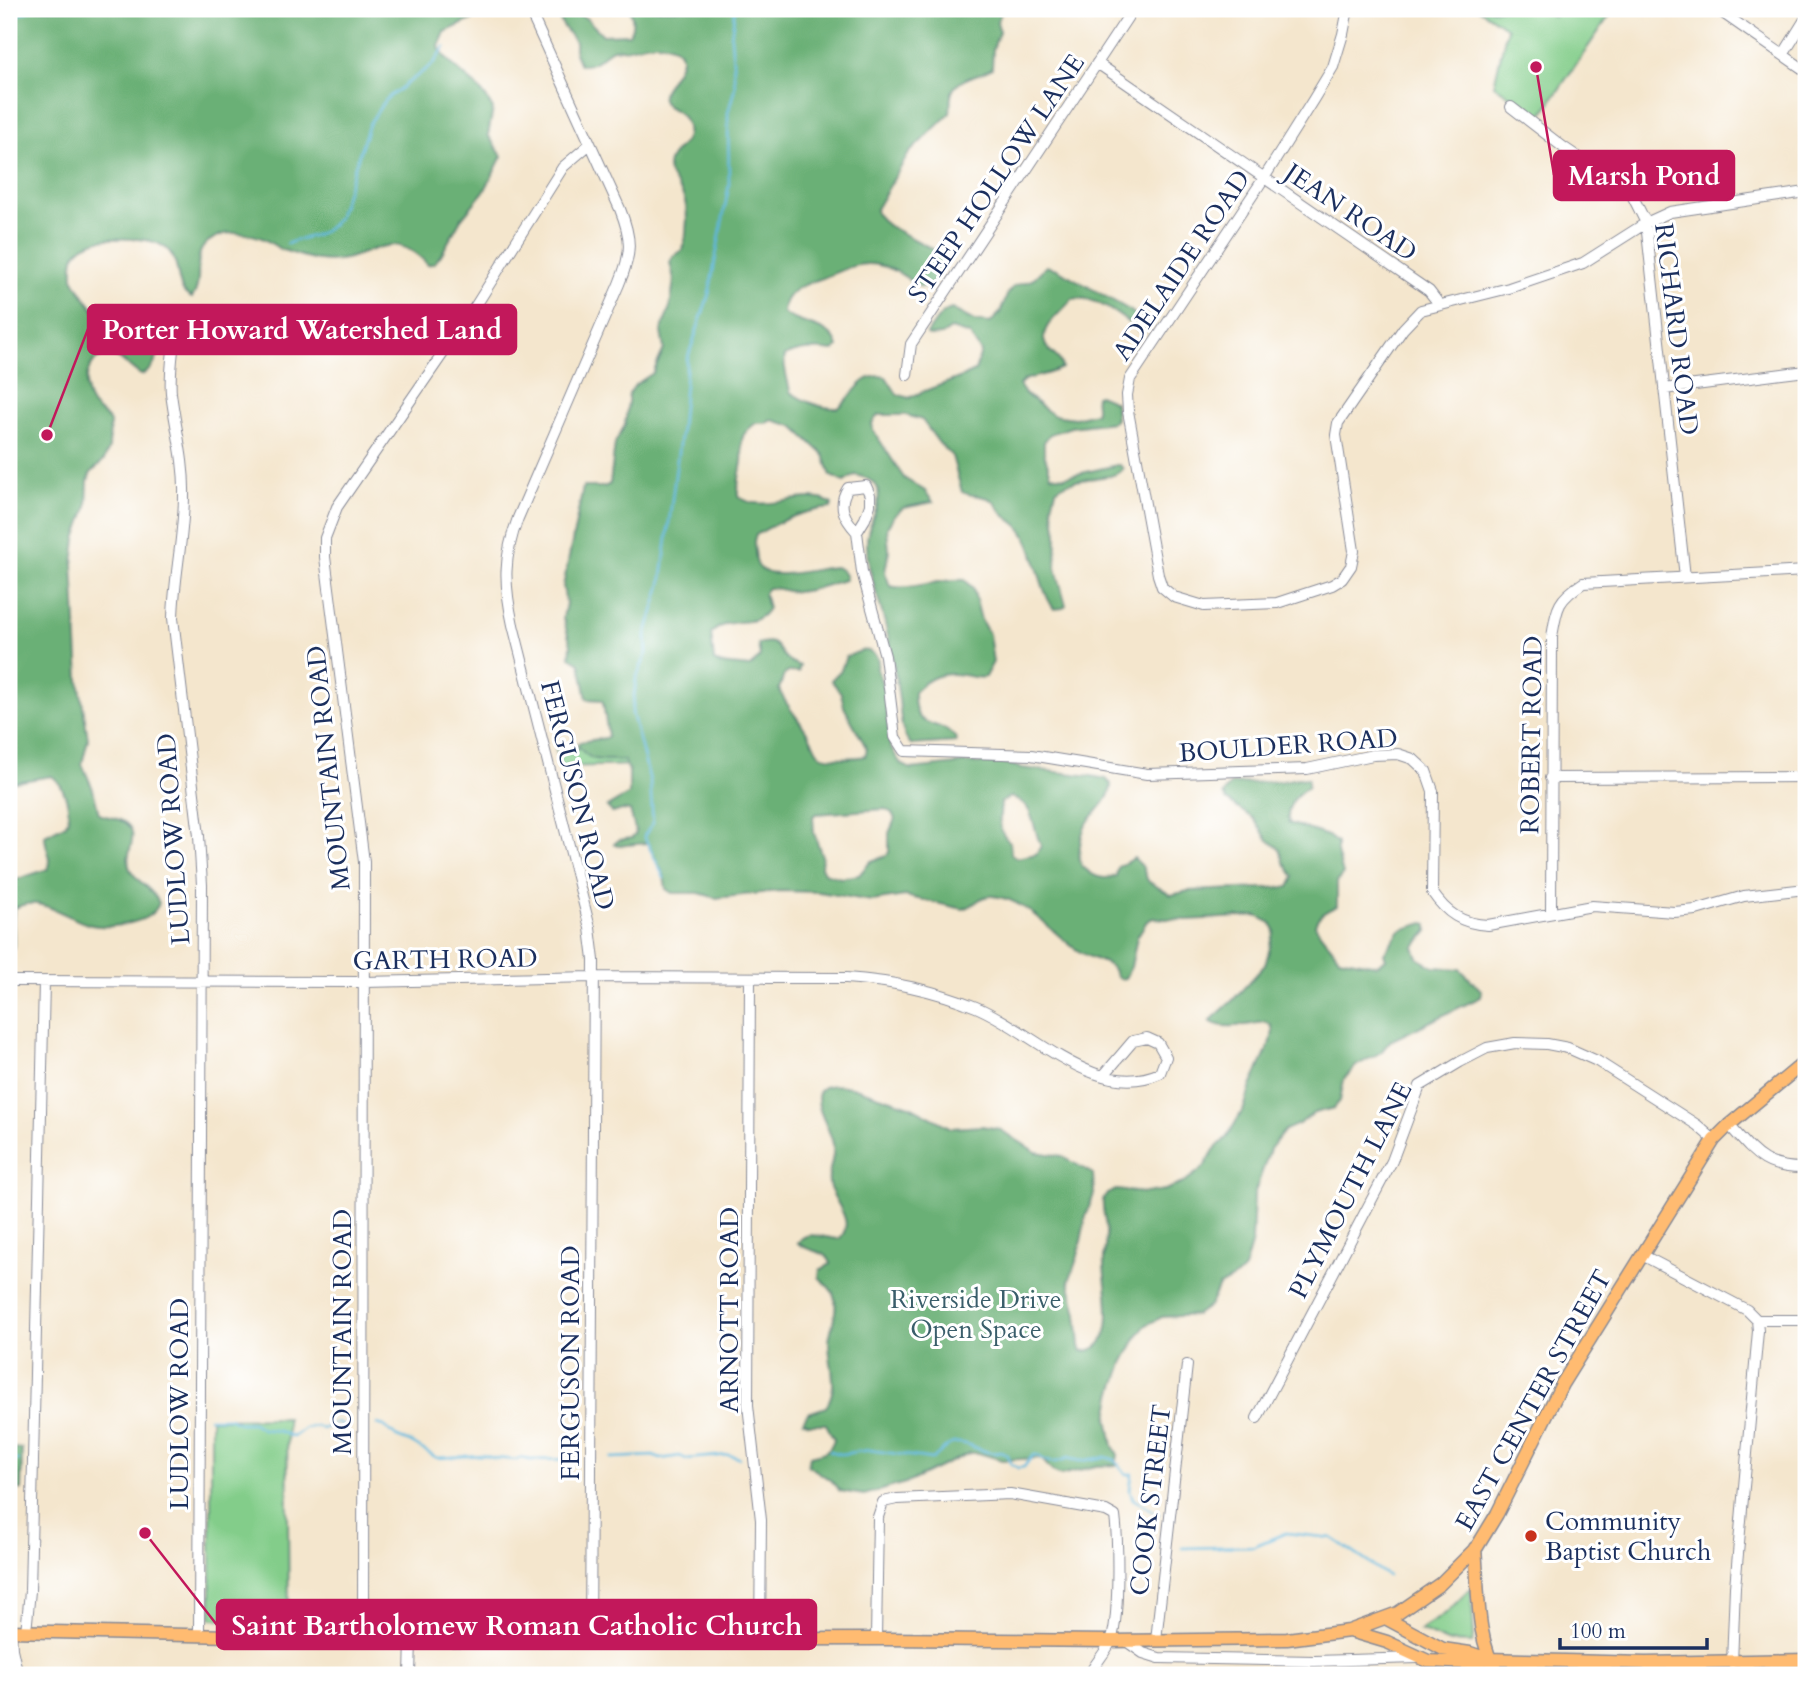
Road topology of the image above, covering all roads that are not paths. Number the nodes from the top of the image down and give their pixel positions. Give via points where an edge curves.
1 (529, 9) edge
2 (1133, 9) edge
3 (1348, 9) edge
4 (1717, 9) edge
5 (1806, 18) edge
6 (1783, 55) junction
7 (1097, 63) junction
8 (1806, 71) edge
9 (1511, 107) dead end
10 (590, 144) junction
11 (1264, 178) junction
12 (1806, 192) edge
13 (1646, 223) junction
14 (1439, 304) junction
15 (453, 339) junction
16 (1806, 371) edge
17 (907, 375) dead end
18 (1664, 389) junction
19 (857, 532) dead end
20 (1806, 571) edge
21 (1685, 577) junction
22 (1806, 777) edge
23 (1550, 778) junction
24 (1806, 889) edge
25 (1551, 914) junction
26 (594, 977) junction
27 (750, 979) junction
28 (9, 981) edge
29 (44, 982) junction
30 (202, 982) junction
31 (364, 982) junction
32 (1806, 1061) edge
33 (1104, 1075) junction
34 (1728, 1125) junction
35 (1714, 1140) junction
36 (1806, 1168) edge
37 (1642, 1255) junction
38 (1757, 1320) junction
39 (1806, 1320) edge
40 (1187, 1365) dead end
41 (1257, 1418) dead end
42 (1475, 1548) junction
43 (1387, 1619) junction
44 (10, 1631) edge
45 (1349, 1631) junction
46 (26, 1632) junction
47 (199, 1635) junction
48 (363, 1639) junction
49 (876, 1639) junction
50 (411, 1640) junction
51 (760, 1640) junction
52 (1156, 1640) junction
53 (590, 1641) junction
54 (1111, 1641) junction
55 (1126, 1641) junction
56 (1422, 1658) junction
57 (1488, 1659) junction
58 (11, 1660) edge
59 (1806, 1660) edge
60 (1732, 1663) junction
61 (18, 1675) edge
62 (410, 1675) edge
63 (1089, 1675) edge
64 (1498, 1675) edge

1 - 10 street, FERGUSON ROAD
2 - 7 street, STEEP HOLLOW LANE
3 - 11 street, ADELAIDE ROAD via 1333,67
4 - 6 street
5 - 6 street
6 - 8 street
7 - 11 street, JEAN ROAD
7 - 17 street, STEEP HOLLOW LANE via 911,344
9 - 13 street, RICHARD ROAD via 1631,193
10 - 15 street, MOUNTAIN ROAD via 563,167
10 - 26 street, FERGUSON ROAD via 629,232 628,264 518,518 505,570 513,625 590,928
11 - 14 street, JEAN ROAD via 1429,291
11 - 14 street, ADELAIDE ROAD via 1130,379 1128,411 1158,575 1162,587 1174,597 1204,606 1277,603 1342,579 1354,551 1338,423 1403,329 1421,310
12 - 13 street via 1670,212
13 - 14 street via 1583,263 1509,288
13 - 18 street, RICHARD ROAD
15 - 30 street, LUDLOW ROAD via 419,324 397,322 212,316 189,317 175,328 171,390 184,493 173,618 199,836
15 - 31 street, MOUNTAIN ROAD via 337,507 325,538 364,862
16 - 18 street
18 - 21 street, RICHARD ROAD
19 - 25 street, BOULDER ROAD via 862,572 885,656 895,737 904,751 1031,755 1146,774 1307,769 1398,754 1413,759 1426,771 1433,791 1430,878 1441,905 1473,925
20 - 21 street, ROBERT ROAD
21 - 23 street, ROBERT ROAD via 1583,583 1564,595 1552,637
22 - 23 street
23 - 25 street, ROBERT ROAD
24 - 25 street, BOULDER ROAD via 1744,896 1696,910 1592,906
26 - 27 street, GARTH ROAD
26 - 31 street, GARTH ROAD
26 - 53 street, FERGUSON ROAD
27 - 33 street, GARTH ROAD via 846,978 916,988 1006,1021 1083,1070
27 - 51 street, ARNOTT ROAD via 748,1405 761,1520
28 - 29 street, GARTH ROAD
29 - 30 street, GARTH ROAD
29 - 46 street
30 - 31 street, GARTH ROAD
30 - 47 street, LUDLOW ROAD
31 - 48 street, MOUNTAIN ROAD
32 - 34 main road, EAST CENTER STREET
33 - 33 street, GARTH ROAD via 1145,1080 1160,1073 1166,1057 1158,1043 1147,1038 1133,1041
34 - 35 main road, EAST CENTER STREET
34 - 36 street via 1766,1163
35 - 37 main road, EAST CENTER STREET
35 - 41 street, PLYMOUTH LANE via 1597,1061 1557,1046 1516,1043 1487,1048 1420,1086 1392,1161
37 - 38 street via 1748,1310
37 - 42 main road, EAST CENTER STREET via 1562,1384 1497,1514
38 - 39 street
38 - 60 street
40 - 52 street, COOK STREET
42 - 43 main road, EAST CENTER STREET via 1440,1584
42 - 57 main road via 1482,1639
43 - 45 main road, EAST CENTER STREET
43 - 57 main road via 1443,1649
44 - 46 main road
44 - 58 street
45 - 52 main road via 1287,1639
45 - 56 main road
46 - 47 main road
47 - 48 main road
48 - 50 main road
49 - 51 main road
49 - 54 main road
49 - 54 street via 878,1517 883,1502 1010,1494 1115,1516 1118,1543
50 - 53 main road
50 - 62 street
51 - 53 main road
52 - 55 main road
54 - 55 main road
54 - 63 street
55 - 56 street via 1159,1658
56 - 57 main road via 1455,1663
57 - 60 main road
57 - 64 main road
58 - 61 street
59 - 60 main road

